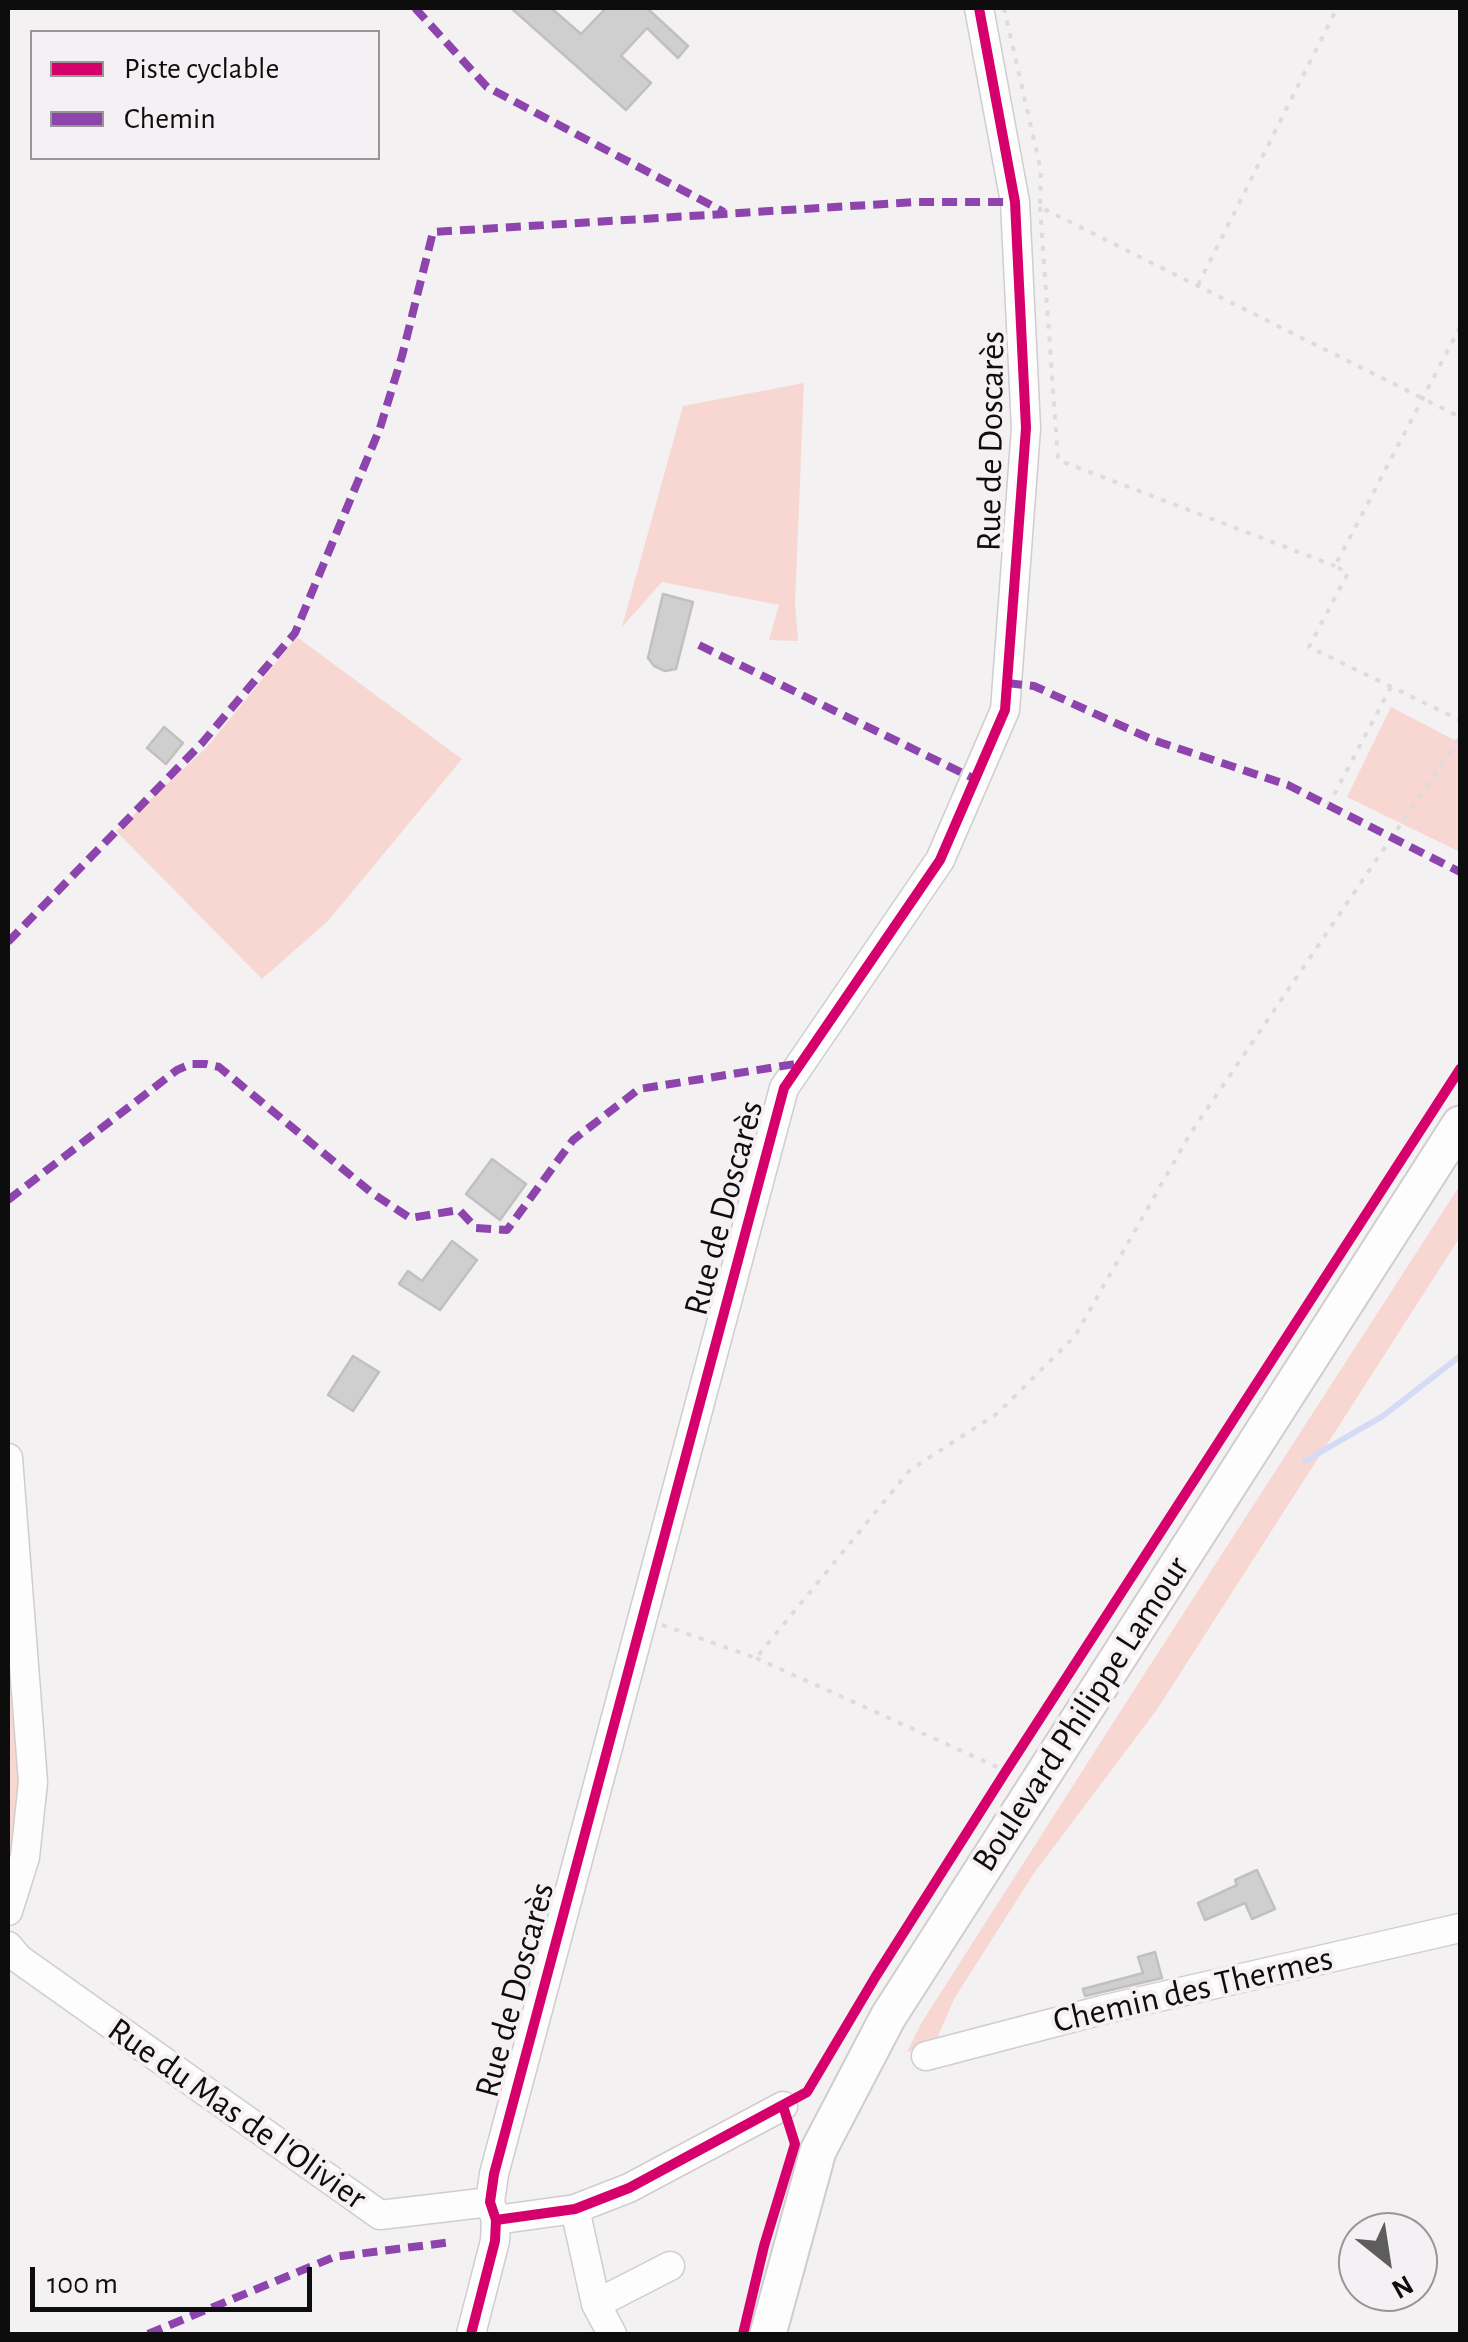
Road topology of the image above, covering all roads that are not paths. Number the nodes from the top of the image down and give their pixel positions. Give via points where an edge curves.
1 (979, 8) edge
2 (1460, 1124) edge
3 (1460, 1162) edge
4 (8, 1458) edge
5 (8, 1911) edge
6 (1460, 1928) edge
7 (8, 1946) edge
8 (926, 2056) dead end
9 (783, 2106) road end
10 (576, 2209) junction
11 (493, 2211) junction
12 (670, 2266) dead end
13 (596, 2304) junction
14 (471, 2334) edge
15 (612, 2334) edge
16 (768, 2334) edge
17 (791, 2334) edge

1 - 11 street, Rue de Doscarès via 1015,202 1026,428 1005,710 940,860 784,1088 499,2155
2 - 16 main road, Boulevard Philippe Lamour via 888,2017 818,2151
3 - 17 main road, Boulevard Philippe Lamour via 907,2024 842,2157
4 - 5 street via 33,1782 25,1858
6 - 8 street, Chemin des Thermes
7 - 11 street, Rue du Mas de l'Olivier via 380,2215
9 - 10 street, Rue du Mas de l'Olivier
10 - 11 street, Rue du Mas de l'Olivier
10 - 13 street
11 - 14 street, Rue de Doscarès via 496,2241
12 - 13 street
13 - 15 street

